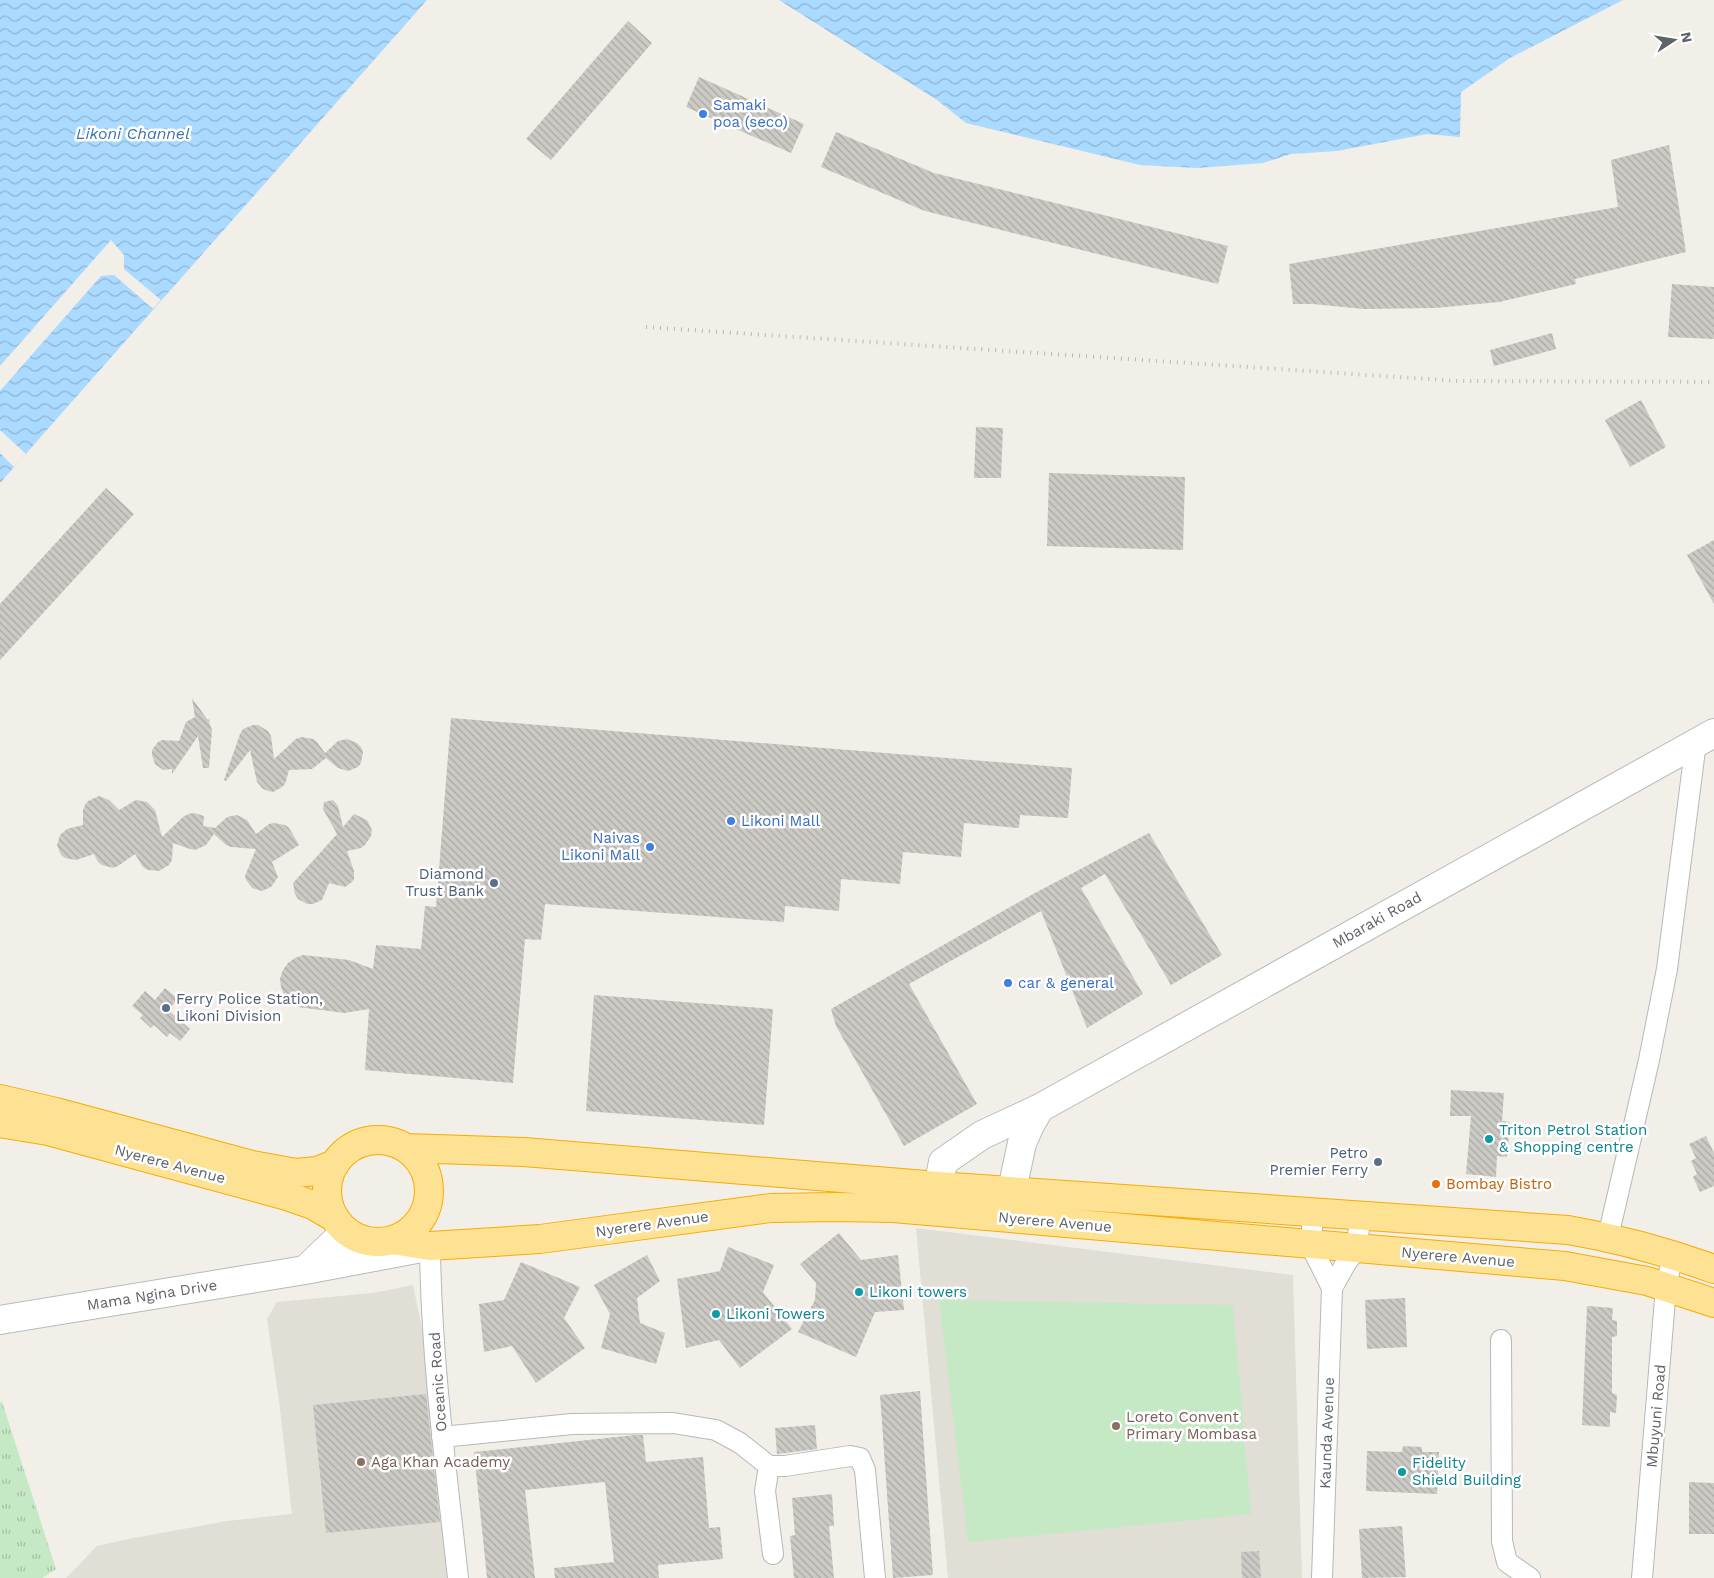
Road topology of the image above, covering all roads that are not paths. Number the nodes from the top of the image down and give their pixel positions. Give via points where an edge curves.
1 (1705, 737) edge
2 (0, 1099) edge
3 (1040, 1108) junction
4 (0, 1123) edge
5 (406, 1148) junction
6 (335, 1164) junction
7 (1012, 1191) junction
8 (936, 1199) junction
9 (1314, 1213) junction
10 (1360, 1216) junction
11 (1006, 1218) junction
12 (341, 1225) junction
13 (1568, 1230) junction
14 (1608, 1237) junction
15 (392, 1240) junction
16 (1310, 1244) junction
17 (430, 1246) junction
18 (1357, 1248) junction
19 (1672, 1254) junction
20 (1565, 1266) junction
21 (1714, 1269) edge
22 (305, 1270) junction
23 (1666, 1287) junction
24 (1332, 1288) junction
25 (1714, 1303) edge
26 (0, 1320) edge
27 (1501, 1340) dead end
28 (442, 1437) junction
29 (769, 1466) junction
30 (774, 1554) dead end
31 (458, 1578) edge
32 (875, 1578) edge
33 (1322, 1578) edge
34 (1530, 1578) edge
35 (1642, 1578) edge

1 - 3 main road, Mbaraki Road
1 - 14 street via 1667,969
2 - 6 highway, Nyerere Avenue via 252,1165 296,1173 317,1171
3 - 7 main road via 1022,1142
3 - 8 main road, Mbaraki Road via 982,1135 943,1162
4 - 12 highway, Nyerere Avenue via 48,1131 287,1196 313,1205
5 - 6 highway via 386,1140 364,1142 346,1151
5 - 8 highway, Nyerere Avenue via 524,1152
5 - 15 highway via 418,1160 426,1175 429,1191 419,1222
6 - 12 highway via 327,1191 330,1205
7 - 8 highway, Nyerere Avenue
7 - 9 highway, Nyerere Avenue
7 - 11 main road
8 - 11 highway, Nyerere Avenue
8 - 17 highway, Nyerere Avenue via 893,1208 771,1208 540,1240
9 - 10 highway, Nyerere Avenue
9 - 16 street
10 - 13 highway, Nyerere Avenue
10 - 18 street
11 - 16 highway, Nyerere Avenue
12 - 15 highway via 360,1239
12 - 22 main road
13 - 14 highway, Nyerere Avenue
13 - 20 highway
14 - 19 highway, Nyerere Avenue
15 - 17 highway, Nyerere Avenue
16 - 18 highway, Nyerere Avenue
16 - 24 street, Kaunda Avenue
17 - 22 main road, Mama Ngina Drive
17 - 28 street, Oceanic Road
18 - 20 highway, Nyerere Avenue
18 - 24 street, Kaunda Avenue
19 - 21 highway, Nyerere Avenue
19 - 23 street, Mbuyuni Road
20 - 23 highway, Nyerere Avenue via 1622,1275
22 - 26 main road, Mama Ngina Drive
23 - 25 highway, Nyerere Avenue
23 - 35 street, Mbuyuni Road
24 - 33 street, Kaunda Avenue
27 - 34 street via 1502,1541 1507,1562
28 - 29 street via 572,1424 673,1423 716,1430 740,1443
28 - 31 street, Oceanic Road
29 - 30 street via 765,1491
29 - 32 street via 850,1456 860,1458 865,1470

